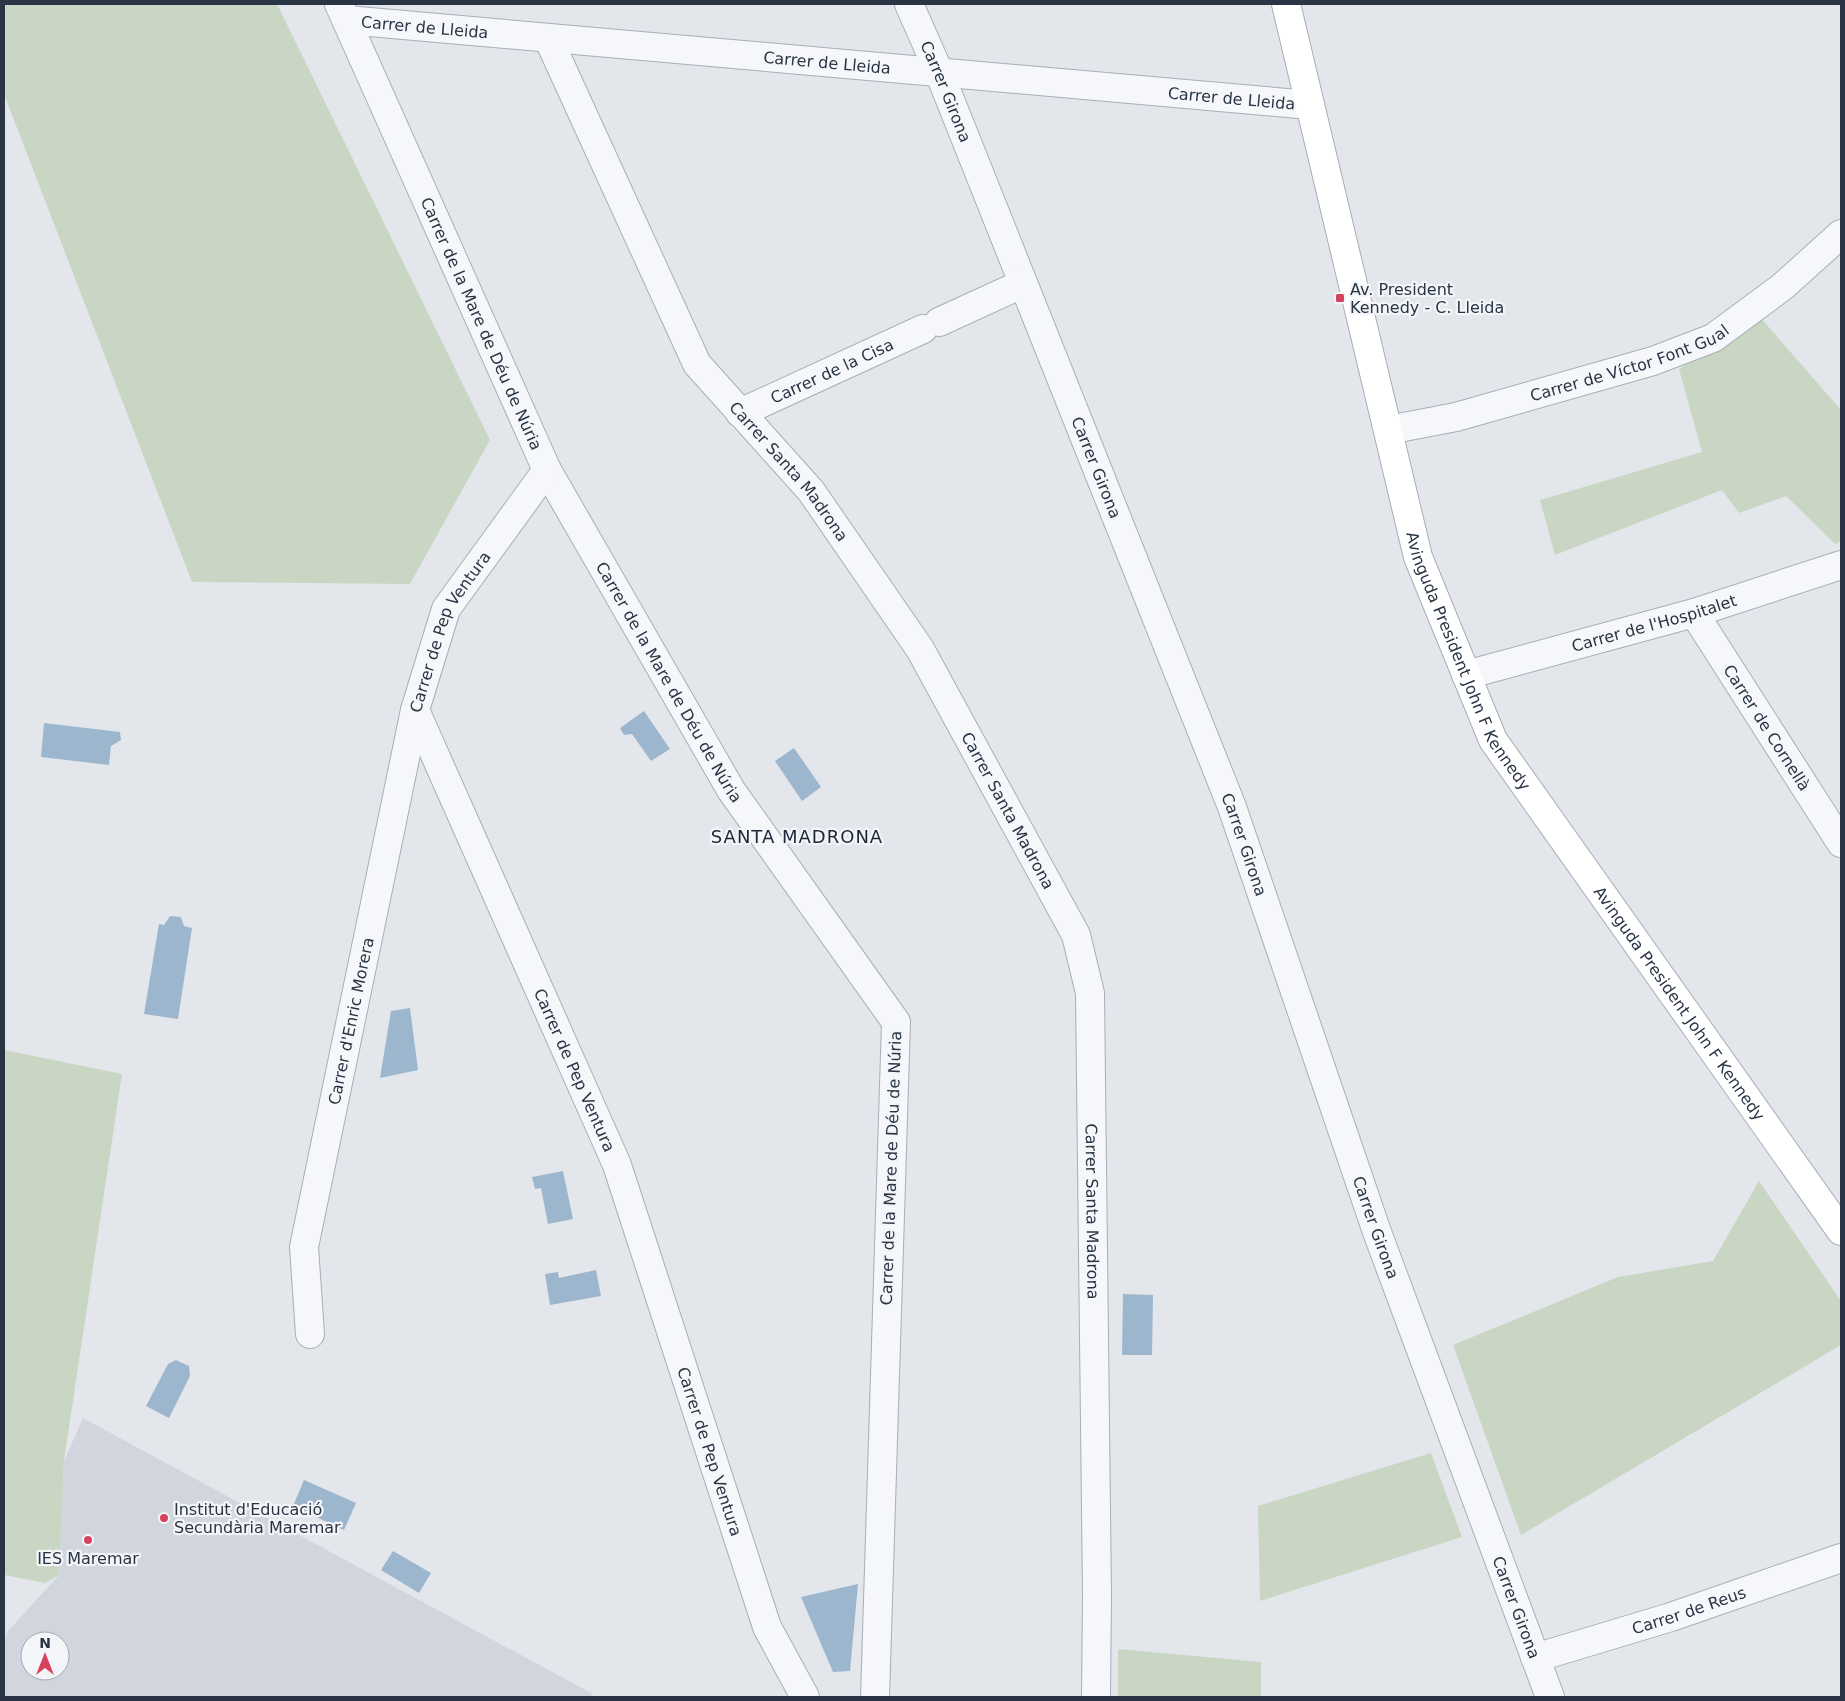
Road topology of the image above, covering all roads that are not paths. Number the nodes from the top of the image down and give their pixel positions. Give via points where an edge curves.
1 (909, 4) edge
2 (1286, 4) edge
3 (343, 12) edge
4 (548, 38) junction
5 (939, 72) junction
6 (1310, 105) junction
7 (1841, 234) edge
8 (1022, 284) junction
9 (740, 413) junction
10 (1388, 430) junction
11 (547, 470) junction
12 (1841, 566) edge
13 (1694, 613) junction
14 (1466, 675) junction
15 (415, 710) junction
16 (1841, 843) edge
17 (1841, 1231) edge
18 (310, 1334) dead end
19 (1841, 1558) edge
20 (1535, 1658) junction
21 (805, 1697) edge
22 (875, 1697) edge
23 (1096, 1697) edge
24 (1550, 1697) edge

1 - 5 street, Carrer Girona
2 - 6 street, Avinguda President John F Kennedy
3 - 4 street, Carrer de Lleida
3 - 11 street, Carrer de la Mare de Déu de Núria
4 - 5 street, Carrer de Lleida
4 - 9 street, Carrer Santa Madrona via 697,364
5 - 6 street, Carrer de Lleida
5 - 8 street, Carrer Girona
6 - 10 street, Avinguda President John F Kennedy
7 - 10 street, Carrer de Víctor Font Gual via 1782,287 1713,338 1644,364 1456,417
8 - 9 street, Carrer de la Cisa
8 - 20 street, Carrer Girona via 1232,807 1377,1232
9 - 23 street, Carrer Santa Madrona via 811,491 920,649 1076,935 1090,993 1098,1595
10 - 14 street, Avinguda President John F Kennedy via 1418,557
11 - 15 street, Carrer de Pep Ventura via 446,609
11 - 22 street, Carrer de la Mare de Déu de Núria via 730,790 896,1022
12 - 13 street, Carrer de l'Hospitalet
13 - 14 street, Carrer de l'Hospitalet
13 - 16 street, Carrer de Cornellà
14 - 17 street, Avinguda President John F Kennedy via 1493,740
15 - 18 street, Carrer d'Enric Morera via 304,1247
15 - 21 street, Carrer de Pep Ventura via 617,1165 767,1627
19 - 20 street, Carrer de Reus via 1671,1617
20 - 24 street, Carrer Girona

